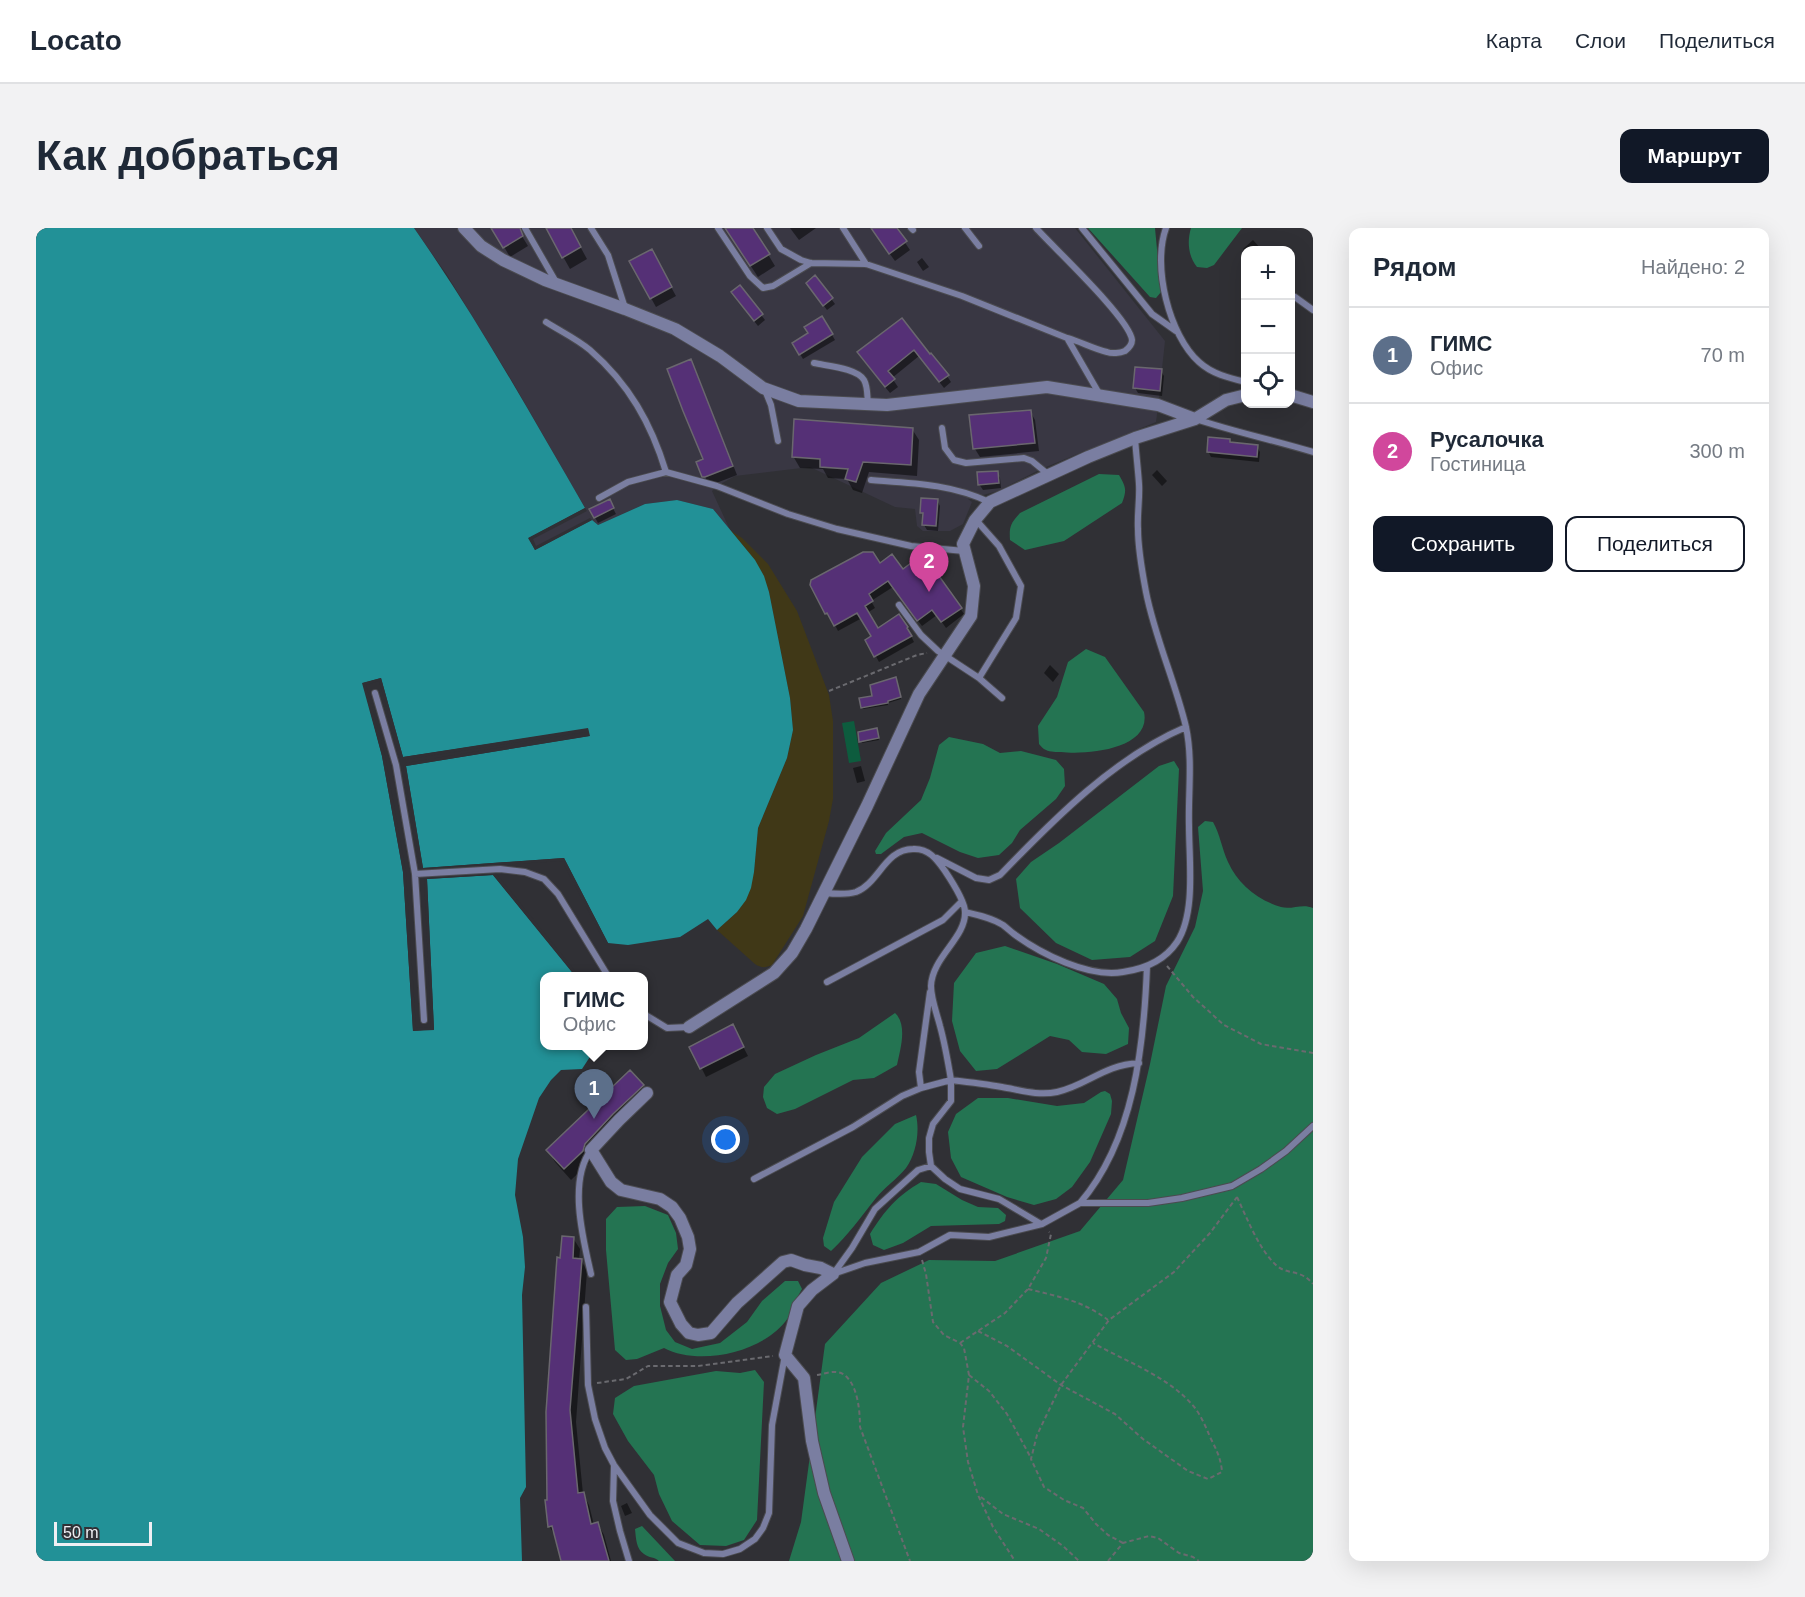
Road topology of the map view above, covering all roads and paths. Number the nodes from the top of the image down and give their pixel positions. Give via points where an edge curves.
1 (464, 228) edge
2 (525, 228) edge
3 (591, 228) edge
4 (718, 228) edge
5 (767, 228) edge
6 (843, 228) edge
7 (965, 228) edge
8 (1036, 228) edge
9 (1082, 228) edge
10 (1164, 228) edge
11 (979, 246) dead end
12 (811, 262) junction
13 (866, 264) junction
14 (558, 285) junction
15 (1295, 297) dead end
16 (626, 309) junction
17 (1313, 309) edge
18 (546, 322) dead end
19 (1176, 331) junction
20 (1067, 338) junction
21 (814, 363) dead end
22 (1241, 381) edge
23 (763, 388) junction
24 (1100, 395) junction
25 (1241, 396) edge
26 (1295, 397) edge
27 (1313, 402) edge
28 (868, 404) junction
29 (1195, 419) junction
30 (942, 428) dead end
31 (1135, 438) junction
32 (778, 441) dead end
33 (1313, 452) edge
34 (666, 472) junction
35 (1049, 476) junction
36 (871, 480) dead end
37 (599, 498) dead end
38 (990, 502) junction
39 (975, 520) junction
40 (964, 551) junction
41 (899, 605) dead end
42 (941, 653) junction
43 (979, 678) junction
44 (829, 691) dead end
45 (375, 693) dead end
46 (1002, 698) dead end
47 (1186, 727) junction
48 (934, 857) junction
49 (415, 874) junction
50 (824, 893) junction
51 (961, 902) junction
52 (965, 912) junction
53 (1161, 959) junction
54 (1147, 966) junction
55 (606, 972) edge
56 (827, 982) dead end
57 (931, 986) junction
58 (648, 1016) edge
59 (424, 1020) dead end
60 (689, 1027) joint
61 (1313, 1053) edge
62 (1139, 1063) junction
63 (951, 1080) junction
64 (921, 1088) junction
65 (647, 1093) dead end
66 (1313, 1126) edge
67 (591, 1150) junction
68 (931, 1166) junction
69 (754, 1179) dead end
70 (1080, 1203) junction
71 (1041, 1224) junction
72 (919, 1252) junction
73 (591, 1274) dead end
74 (833, 1274) junction
75 (1313, 1284) edge
76 (1028, 1289) junction
77 (586, 1307) dead end
78 (1109, 1320) junction
79 (978, 1330) junction
80 (960, 1342) junction
81 (1093, 1343) junction
82 (785, 1355) junction
83 (969, 1375) junction
84 (804, 1378) junction
85 (588, 1385) junction
86 (1061, 1385) junction
87 (1031, 1459) junction
88 (614, 1465) junction
89 (978, 1495) junction
90 (1123, 1543) junction
91 (629, 1561) edge
92 (848, 1561) edge
93 (910, 1561) edge
94 (1016, 1561) edge
95 (1078, 1561) edge
96 (1108, 1561) edge
97 (1199, 1561) edge

1 - 14 street via 502,260
2 - 14 lane
3 - 16 lane via 608,255
4 - 12 lane via 750,276 763,288 774,286
5 - 12 lane via 785,252
6 - 13 lane
7 - 11 lane
8 - 20 lane via 1090,283 1132,339 1126,350 1117,353
9 - 19 lane via 1152,314
10 - 19 lane via 1164,295
12 - 13 lane
13 - 20 lane via 962,296
14 - 16 street
15 - 17 lane
16 - 23 street via 675,329
18 - 34 lane via 589,349 618,377 640,408
19 - 22 lane via 1200,362 1221,376
20 - 24 lane
21 - 28 lane via 860,374 865,381
23 - 28 street via 799,401
23 - 32 lane via 771,405
24 - 28 street via 1047,387 916,403
24 - 29 street via 1158,405
25 - 29 street via 1226,400
26 - 27 street
29 - 31 street
29 - 33 lane
30 - 35 lane via 945,448 954,460 966,464 1024,458
31 - 35 street
31 - 47 lane via 1138,530 1146,594
34 - 37 lane via 628,482
34 - 40 lane via 837,529 911,546
35 - 38 street
36 - 38 lane via 931,485 970,493
38 - 39 street
39 - 40 street via 963,543
39 - 43 lane via 999,546 1021,586 1016,618
40 - 42 street via 974,586 971,616
41 - 42 lane via 921,635
42 - 43 lane
42 - 44 path via 917,655
42 - 50 street
43 - 46 lane
45 - 49 lane via 396,765
47 - 48 lane via 1128,759 1000,875 989,880 976,878
47 - 53 lane via 1191,766 1190,893 1185,924 1177,942
48 - 50 lane via 913,848 897,853 864,888 847,894
48 - 51 lane
49 - 55 lane via 500,869 544,879 558,894
49 - 59 lane
50 - 60 street via 792,953 774,973
51 - 52 lane
51 - 56 lane via 943,920
52 - 54 lane via 985,916 1045,952 1081,968 1106,973
52 - 57 lane via 962,926 937,964
53 - 54 lane
53 - 61 path via 1193,997 1224,1025 1261,1044
54 - 62 lane
57 - 63 lane
57 - 64 lane via 919,1072
58 - 60 lane via 667,1028
62 - 63 lane via 1102,1071 1055,1093
62 - 70 lane via 1122,1128 1093,1188
63 - 64 lane
63 - 68 lane via 951,1101 933,1124 929,1138
64 - 69 lane
65 - 67 street
66 - 70 lane via 1262,1169 1232,1186 1148,1203
67 - 73 lane via 581,1172 579,1198 581,1235
67 - 74 street via 611,1182 621,1190 660,1199 680,1218 690,1249 670,1302 689,1334 711,1333 737,1303 783,1262 791,1260
68 - 71 lane via 960,1189 999,1199
68 - 74 lane via 918,1170 875,1209
70 - 71 lane
71 - 72 lane via 989,1237 950,1235
71 - 76 path via 1051,1234 1046,1258
72 - 74 lane
72 - 80 path via 933,1322 944,1335
74 - 82 street via 798,1306
75 - 78 path via 1302,1274 1278,1267 1237,1197 1174,1272
76 - 78 path via 1078,1302
76 - 79 path via 1005,1313
77 - 85 lane
78 - 81 path
79 - 80 path
79 - 86 path
80 - 83 path
81 - 86 path
81 - 86 path via 1156,1376 1196,1409 1221,1459 1222,1472 1208,1479 1188,1471 1115,1414
82 - 84 street
82 - 85 path via 698,1366 648,1366 626,1379
82 - 88 lane via 772,1425 769,1513 755,1539 740,1549 723,1554 704,1553 678,1543 650,1515
83 - 87 path via 989,1391 1007,1414
83 - 89 path via 963,1428
84 - 92 street via 809,1425 822,1483
84 - 93 path via 834,1371 843,1374 851,1384 860,1406 860,1427
85 - 88 lane via 595,1419
86 - 87 path via 1037,1435
87 - 90 path via 1044,1486 1083,1508 1108,1535
88 - 91 lane via 614,1501
89 - 94 path
89 - 95 path via 1003,1514 1039,1529
90 - 96 path
90 - 97 path via 1149,1536 1158,1538

